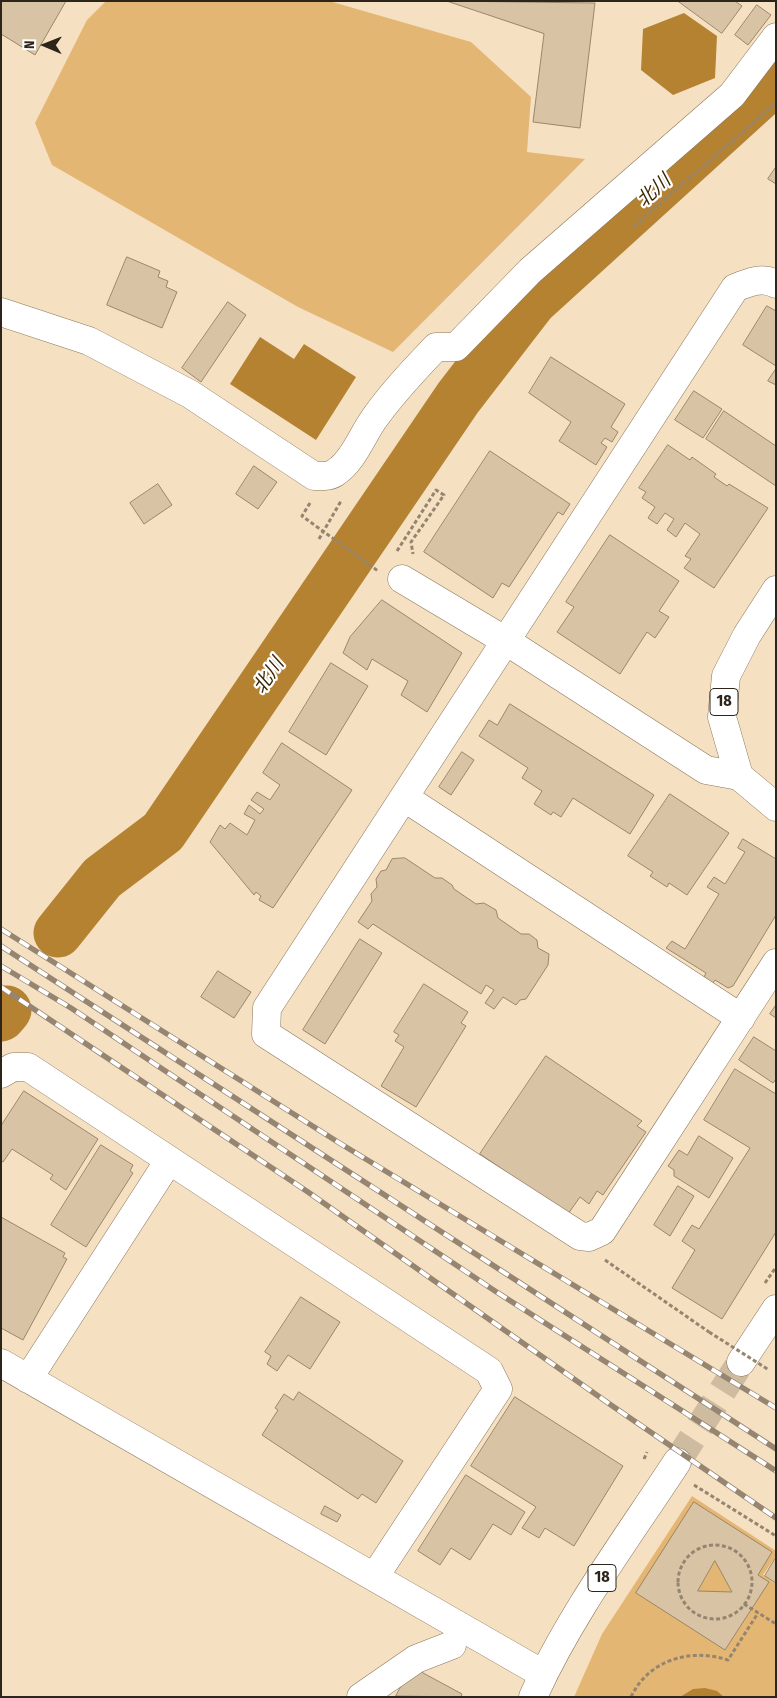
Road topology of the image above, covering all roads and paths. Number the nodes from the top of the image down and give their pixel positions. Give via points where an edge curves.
1 (776, 37) edge
2 (776, 103) edge
3 (634, 226) dead end
4 (776, 284) edge
5 (1, 312) edge
6 (325, 476) junction
7 (397, 552) dead end
8 (388, 575) junction
9 (776, 590) edge
10 (506, 641) junction
11 (739, 776) junction
12 (405, 798) junction
13 (776, 807) edge
14 (776, 963) edge
15 (741, 1018) junction
16 (1, 1074) edge
17 (168, 1162) junction
18 (589, 1238) junction
19 (776, 1309) edge
20 (742, 1362) tunnel mouth
21 (1, 1363) edge
22 (769, 1370) dead end
23 (28, 1379) junction
24 (676, 1462) tunnel mouth
25 (686, 1491) dead end
26 (776, 1536) edge
27 (374, 1576) junction
28 (744, 1604) junction
29 (758, 1613) junction
30 (776, 1624) edge
31 (452, 1645) dead end
32 (538, 1685) edge
33 (361, 1697) edge
34 (631, 1697) edge

1 - 6 street via 732,95 530,271 456,347 436,347 407,376 344,465
2 - 3 path
4 - 10 street via 753,280 735,288
5 - 6 street via 89,341 190,394 314,476
6 - 8 path via 302,516
7 - 8 path via 436,490 444,495 411,542 414,559
8 - 10 street
9 - 11 street, 18 via 726,676 722,717
10 - 11 street via 706,770
10 - 12 street
11 - 13 street
12 - 15 street
12 - 18 street via 267,1008 266,1034 580,1236
14 - 15 street
15 - 18 street via 602,1231
16 - 17 street via 12,1067 28,1067
17 - 23 street
17 - 27 street via 489,1371 496,1382 498,1389
18 - 22 path, bridge via 600,1257
19 - 20 street
21 - 23 street
23 - 27 street
24 - 32 street, 18 via 588,1599
25 - 26 path via 692,1483
27 - 32 street
28 - 28 path via 733,1614 719,1618 704,1617 691,1610 682,1598 678,1584 680,1569 687,1556 714,1544 735,1551 746,1562 751,1576
28 - 29 path
29 - 30 path
29 - 34 path via 728,1660 697,1654 675,1658 648,1674
31 - 33 street via 416,1659

